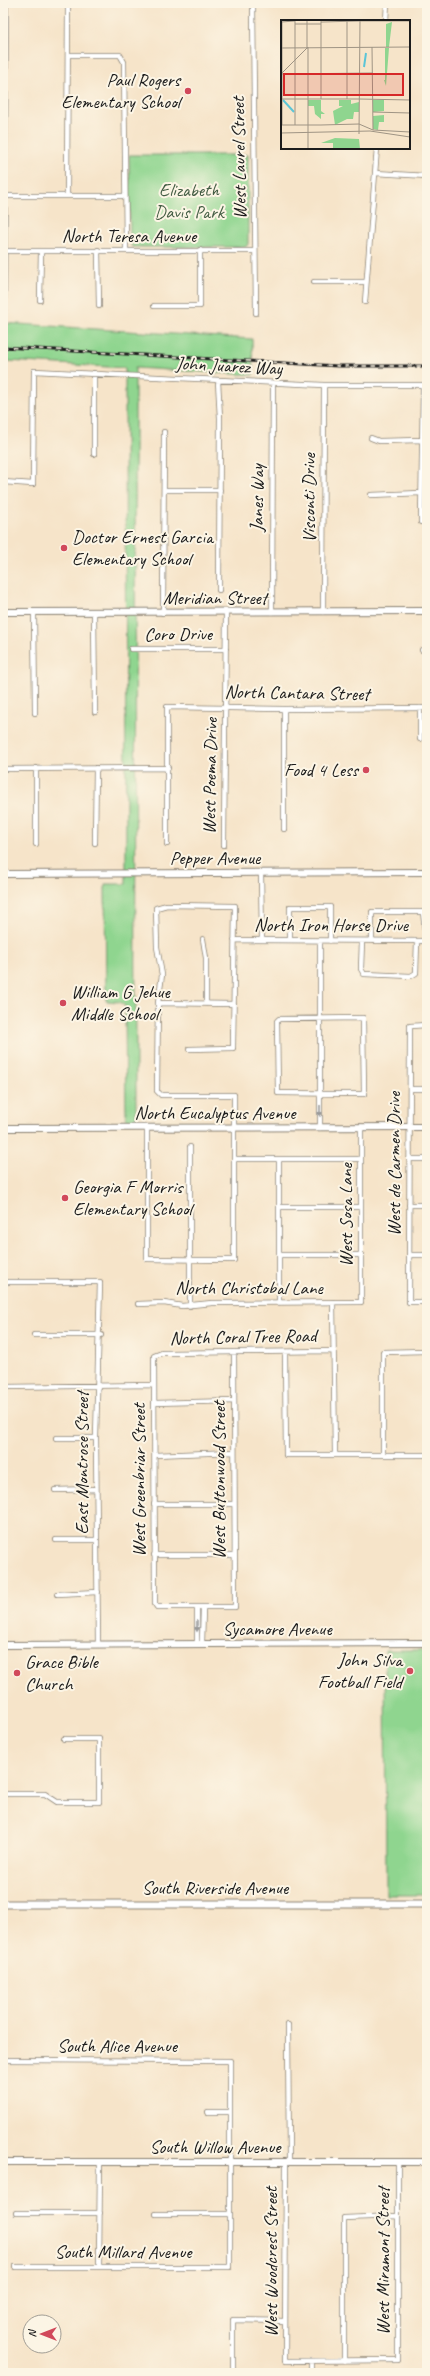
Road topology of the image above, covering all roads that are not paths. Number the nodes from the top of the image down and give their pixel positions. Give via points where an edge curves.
1 (6, 3) edge
2 (68, 3) edge
3 (253, 3) edge
4 (388, 3) edge
5 (386, 20) edge
6 (68, 55) junction
7 (5, 64) edge
8 (377, 149) edge
9 (375, 172) junction
10 (427, 176) edge
11 (4, 196) edge
12 (67, 196) junction
13 (125, 196) junction
14 (98, 250) junction
15 (200, 250) junction
16 (4, 251) edge
17 (40, 251) junction
18 (126, 251) junction
19 (255, 251) junction
20 (314, 282) dead end
21 (366, 282) junction
22 (40, 300) dead end
23 (365, 302) dead end
24 (99, 306) dead end
25 (154, 306) dead end
26 (256, 313) dead end
27 (4, 315) dead end
28 (94, 373) junction
29 (218, 381) junction
30 (273, 383) junction
31 (324, 385) junction
32 (164, 432) dead end
33 (371, 438) dead end
34 (422, 440) junction
35 (94, 454) dead end
36 (3, 482) edge
37 (166, 490) junction
38 (220, 490) junction
39 (421, 493) junction
40 (371, 495) dead end
41 (421, 522) dead end
42 (219, 590) dead end
43 (427, 611) edge
44 (3, 612) edge
45 (34, 612) junction
46 (94, 612) junction
47 (226, 612) junction
48 (272, 612) junction
49 (323, 612) junction
50 (163, 613) junction
51 (131, 649) dead end
52 (226, 649) junction
53 (226, 707) junction
54 (420, 708) junction
55 (427, 708) edge
56 (284, 709) junction
57 (95, 712) dead end
58 (35, 713) dead end
59 (420, 739) dead end
60 (36, 768) junction
61 (96, 768) junction
62 (168, 768) junction
63 (3, 769) edge
64 (284, 829) dead end
65 (95, 843) dead end
66 (36, 844) dead end
67 (167, 844) dead end
68 (224, 844) dead end
69 (427, 872) edge
70 (261, 873) junction
71 (3, 874) edge
72 (203, 939) dead end
73 (234, 940) junction
74 (262, 940) junction
75 (290, 940) junction
76 (320, 941) junction
77 (330, 941) junction
78 (362, 941) junction
79 (372, 941) junction
80 (417, 941) junction
81 (427, 941) edge
82 (158, 1004) junction
83 (206, 1004) junction
84 (234, 1004) junction
85 (320, 1019) junction
86 (427, 1026) edge
87 (189, 1049) dead end
88 (410, 1089) junction
89 (427, 1089) edge
90 (320, 1094) junction
91 (235, 1127) junction
92 (361, 1127) junction
93 (410, 1127) junction
94 (427, 1127) edge
95 (3, 1128) edge
96 (147, 1128) junction
97 (320, 1128) junction
98 (190, 1147) dead end
99 (360, 1158) junction
100 (234, 1159) junction
101 (279, 1159) junction
102 (409, 1159) junction
103 (427, 1159) edge
104 (409, 1205) junction
105 (427, 1205) edge
106 (279, 1207) junction
107 (360, 1207) junction
108 (279, 1255) junction
109 (362, 1255) junction
110 (409, 1255) junction
111 (427, 1255) edge
112 (190, 1260) junction
113 (3, 1282) edge
114 (333, 1302) junction
115 (361, 1302) joint
116 (427, 1302) edge
117 (279, 1303) junction
118 (138, 1304) dead end
119 (190, 1306) junction
120 (34, 1335) dead end
121 (101, 1335) junction
122 (334, 1351) junction
123 (427, 1351) edge
124 (234, 1352) junction
125 (285, 1352) junction
126 (154, 1356) joint
127 (97, 1385) junction
128 (153, 1385) junction
129 (3, 1387) edge
130 (234, 1401) junction
131 (154, 1403) junction
132 (56, 1438) dead end
133 (96, 1438) junction
134 (234, 1452) junction
135 (155, 1455) junction
136 (335, 1455) junction
137 (383, 1455) junction
138 (427, 1455) edge
139 (96, 1489) junction
140 (55, 1490) dead end
141 (154, 1504) junction
142 (234, 1504) junction
143 (56, 1540) dead end
144 (97, 1540) junction
145 (154, 1554) junction
146 (233, 1554) junction
147 (98, 1592) junction
148 (57, 1594) dead end
149 (197, 1607) junction
150 (202, 1607) junction
151 (427, 1643) edge
152 (98, 1644) junction
153 (200, 1644) junction
154 (3, 1645) edge
155 (64, 1739) dead end
156 (3, 1794) edge
157 (3, 1904) edge
158 (427, 1904) edge
159 (288, 2025) dead end
160 (3, 2060) edge
161 (208, 2112) dead end
162 (230, 2112) junction
163 (3, 2162) edge
164 (100, 2162) junction
165 (288, 2162) junction
166 (398, 2162) junction
167 (427, 2162) edge
168 (230, 2163) junction
169 (16, 2213) dead end
170 (100, 2213) junction
171 (156, 2214) dead end
172 (229, 2214) junction
173 (398, 2216) junction
174 (15, 2267) dead end
175 (99, 2267) junction
176 (285, 2320) junction
177 (311, 2361) junction
178 (344, 2361) junction
179 (233, 2373) edge
180 (311, 2373) edge

1 - 7 street
2 - 6 street
3 - 19 street, West Laurel Street
4 - 5 street
6 - 12 street
6 - 13 street via 122,57
7 - 11 street
8 - 9 street
9 - 10 street
9 - 21 street
11 - 12 street
11 - 16 street
12 - 13 street
13 - 18 street
14 - 17 street, North Teresa Avenue
14 - 18 street, North Teresa Avenue
14 - 24 street
15 - 18 street, North Teresa Avenue
15 - 19 street, North Teresa Avenue
15 - 25 street via 200,306
16 - 17 street, North Teresa Avenue
16 - 27 street
17 - 22 street
19 - 26 street, West Laurel Street
20 - 21 street
21 - 23 street
28 - 29 street, John Juarez Way
28 - 35 street
28 - 36 street, John Juarez Way via 34,371 33,484
29 - 30 street, John Juarez Way
29 - 38 street
30 - 31 street, John Juarez Way
30 - 48 street, Janes Way
31 - 34 street, John Juarez Way via 423,385
31 - 49 street, Visconti Drive
32 - 37 street
33 - 34 street via 380,441
34 - 39 street
37 - 38 street
37 - 50 street
38 - 42 street
39 - 40 street
39 - 41 street
43 - 49 street, Meridian Street
44 - 45 street, Meridian Street
45 - 46 street, Meridian Street
45 - 58 street
46 - 50 street, Meridian Street
46 - 57 street
47 - 48 street, Meridian Street
47 - 50 street, Meridian Street
47 - 52 street, West Poema Drive
48 - 49 street, Meridian Street
51 - 52 street, Coro Drive
52 - 53 street, West Poema Drive
53 - 56 street, North Cantara Street
53 - 62 street, North Cantara Street via 167,707
53 - 68 street, West Poema Drive
54 - 55 street, North Cantara Street
54 - 56 street, North Cantara Street
54 - 59 street
56 - 64 street
60 - 61 street
60 - 63 street
60 - 66 street
61 - 62 street
61 - 65 street
62 - 67 street
69 - 70 street, Pepper Avenue
70 - 71 street, Pepper Avenue
70 - 74 street
72 - 83 street via 206,958
73 - 74 street, North Iron Horse Drive
73 - 82 street via 235,906 167,905 156,908 162,974
73 - 84 street
74 - 75 street, North Iron Horse Drive
75 - 76 street, North Iron Horse Drive
75 - 77 street via 290,907 330,907
76 - 77 street, North Iron Horse Drive
76 - 85 street
77 - 78 street, North Iron Horse Drive
78 - 79 street, North Iron Horse Drive
78 - 80 street via 361,969 364,974 411,976 416,973
79 - 80 street, North Iron Horse Drive
79 - 81 street via 372,912 423,912
80 - 81 street, North Iron Horse Drive
82 - 83 street
82 - 91 street via 157,1091 161,1095 234,1095
83 - 84 street
84 - 87 street via 233,1048
85 - 90 street
85 - 90 street via 277,1021 276,1088 278,1093 282,1094
85 - 90 street via 363,1018 364,1086 364,1094
86 - 88 street, West de Carmen Drive via 410,1026
88 - 89 street
88 - 93 street, West de Carmen Drive
90 -> 97 street
91 - 96 street, North Eucalyptus Avenue
91 - 97 street, North Eucalyptus Avenue
91 - 100 street
92 - 93 street, North Eucalyptus Avenue
92 - 97 street, North Eucalyptus Avenue
92 - 99 street, West Sosa Lane
93 - 94 street, North Eucalyptus Avenue
93 - 102 street, West de Carmen Drive
95 - 96 street, North Eucalyptus Avenue
96 - 112 street via 147,1259
98 - 112 street
99 - 101 street
99 - 107 street, West Sosa Lane
100 - 101 street
100 - 112 street via 234,1260
101 - 106 street
102 - 103 street
102 - 104 street, West de Carmen Drive
104 - 105 street
104 - 110 street, West de Carmen Drive
106 - 107 street
106 - 108 street
107 - 109 street, West Sosa Lane
108 - 109 street
108 - 117 street
109 - 115 street, West Sosa Lane
110 - 111 street
110 - 116 street, West de Carmen Drive via 409,1302
112 - 119 street
113 - 121 street, East Montrose Street via 100,1282
114 - 115 street, North Christobal Lane
114 - 117 street, North Christobal Lane
114 - 122 street
117 - 119 street, North Christobal Lane via 212,1303
118 - 119 street, North Christobal Lane
120 - 121 street
121 - 127 street, East Montrose Street
122 - 125 street, North Coral Tree Road
122 - 136 street
123 - 137 street via 383,1352
124 - 125 street, North Coral Tree Road
124 - 126 street, North Coral Tree Road via 162,1353
124 - 130 street, West Buttonwood Street
125 - 136 street via 286,1455
126 - 128 street, West Greenbriar Street
127 - 128 street
127 - 129 street
127 - 133 street, East Montrose Street
128 - 131 street, West Greenbriar Street
130 - 131 street
130 - 134 street, West Buttonwood Street
131 - 135 street, West Greenbriar Street
132 - 133 street
133 - 139 street, East Montrose Street
134 - 135 street
134 - 142 street, West Buttonwood Street
135 - 141 street, West Greenbriar Street
136 - 137 street
137 - 138 street
139 - 140 street
139 - 144 street, East Montrose Street
141 - 142 street
141 - 145 street, West Greenbriar Street
142 - 146 street, West Buttonwood Street
143 - 144 street
144 - 147 street, East Montrose Street
145 - 146 street
145 - 149 street, West Greenbriar Street via 157,1607
146 - 150 street, West Buttonwood Street via 234,1607
147 - 148 street
147 - 152 street, East Montrose Street
149 - 150 street
149 -> 153 street
150 - 153 street
151 - 153 street, Sycamore Avenue
152 - 153 street, Sycamore Avenue
152 - 154 street, Sycamore Avenue
155 - 156 street via 99,1739 100,1802 57,1802 45,1794
157 - 158 main road, South Riverside Avenue
159 - 165 street, West Woodcrest Street
160 - 162 street, South Alice Avenue via 230,2061
161 - 162 street
162 - 168 street
163 - 164 street, South Willow Avenue
164 - 168 street, South Willow Avenue
164 - 170 street
165 - 166 street, South Willow Avenue
165 - 168 street, South Willow Avenue
165 - 176 street, West Woodcrest Street
166 - 167 street, South Willow Avenue
166 - 173 street, West Miramont Street
168 - 172 street
169 - 170 street
170 - 175 street
171 - 172 street
172 - 175 street, South Millard Avenue via 230,2267
173 - 178 street via 344,2218
173 - 178 street, West Miramont Street via 398,2360
174 - 175 street, South Millard Avenue
176 - 177 street, West Woodcrest Street via 285,2361
176 - 179 street via 233,2320
177 - 178 street
177 - 180 street

